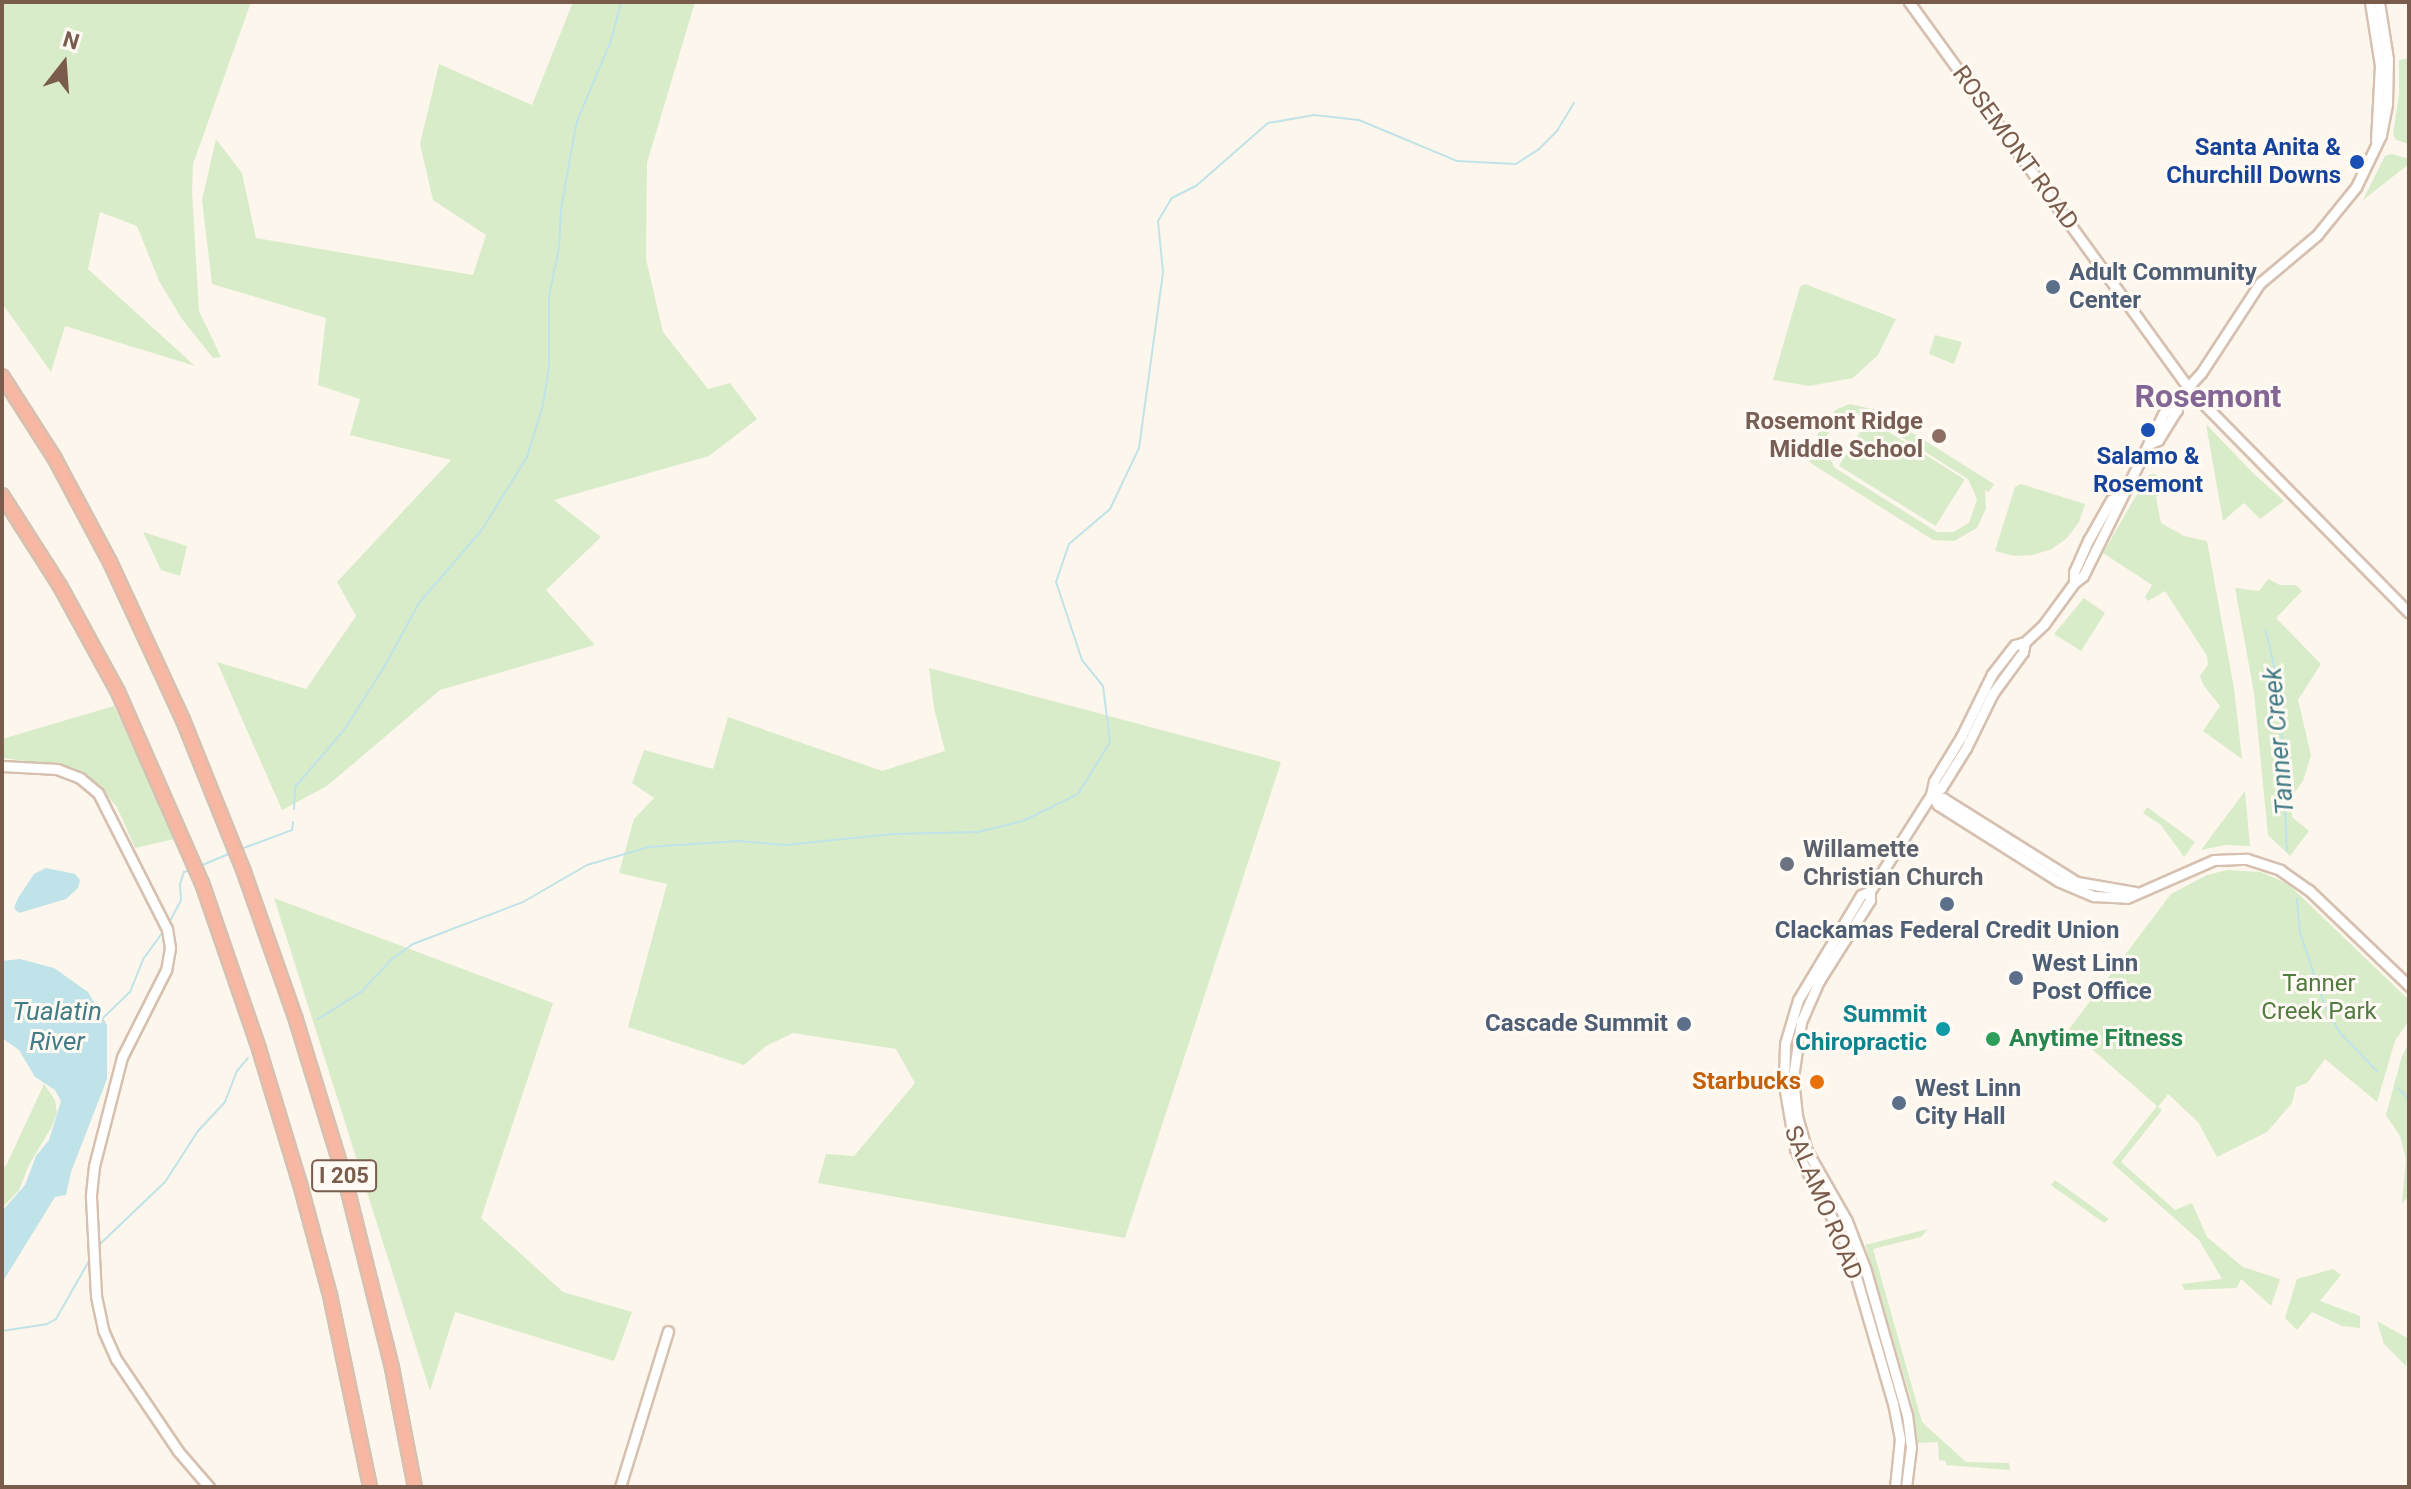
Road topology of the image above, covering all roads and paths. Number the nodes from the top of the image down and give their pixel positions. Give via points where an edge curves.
1 (1909, 2) edge
2 (2370, 2) edge
3 (2379, 2) edge
4 (2376, 141) junction
5 (2, 376) edge
6 (2188, 388) junction
7 (2, 495) edge
8 (2409, 613) edge
9 (2, 766) edge
10 (1931, 795) junction
11 (1870, 891) junction
12 (2409, 986) edge
13 (668, 1331) dead end
14 (209, 1487) edge
15 (370, 1487) edge
16 (415, 1487) edge
17 (620, 1487) edge
18 (1895, 1487) edge
19 (1906, 1487) edge

1 - 6 main road, ROSEMONT ROAD
2 - 4 main road via 2380,65
3 - 4 main road via 2389,77 2385,117
4 - 6 main road, SALAMO ROAD via 2356,187 2336,215 2260,283
5 - 16 highway, I 205 via 55,459 110,562 166,681 244,872 345,1179
6 - 8 main road, ROSEMONT ROAD
6 - 10 main road, SALAMO ROAD via 2170,404 2151,435 2083,576 2051,617 2015,645 1992,674
7 - 15 highway, I 205 via 99,656 202,883 300,1184 330,1295
9 - 14 main road via 57,769 85,781 104,800 166,924 170,954 125,1049 100,1137 91,1190 96,1296 116,1359
10 - 11 main road, SALAMO ROAD
10 - 12 main road via 2077,882 2135,892 2214,860 2266,864 2299,881
11 - 18 main road, SALAMO ROAD via 1861,895 1798,1000 1785,1044 1784,1085 1795,1149 1847,1246 1893,1403 1900,1439
11 - 19 main road, SALAMO ROAD via 1870,900 1809,1001 1795,1045 1793,1085 1802,1137 1860,1252 1904,1400 1911,1447
13 - 17 main road

